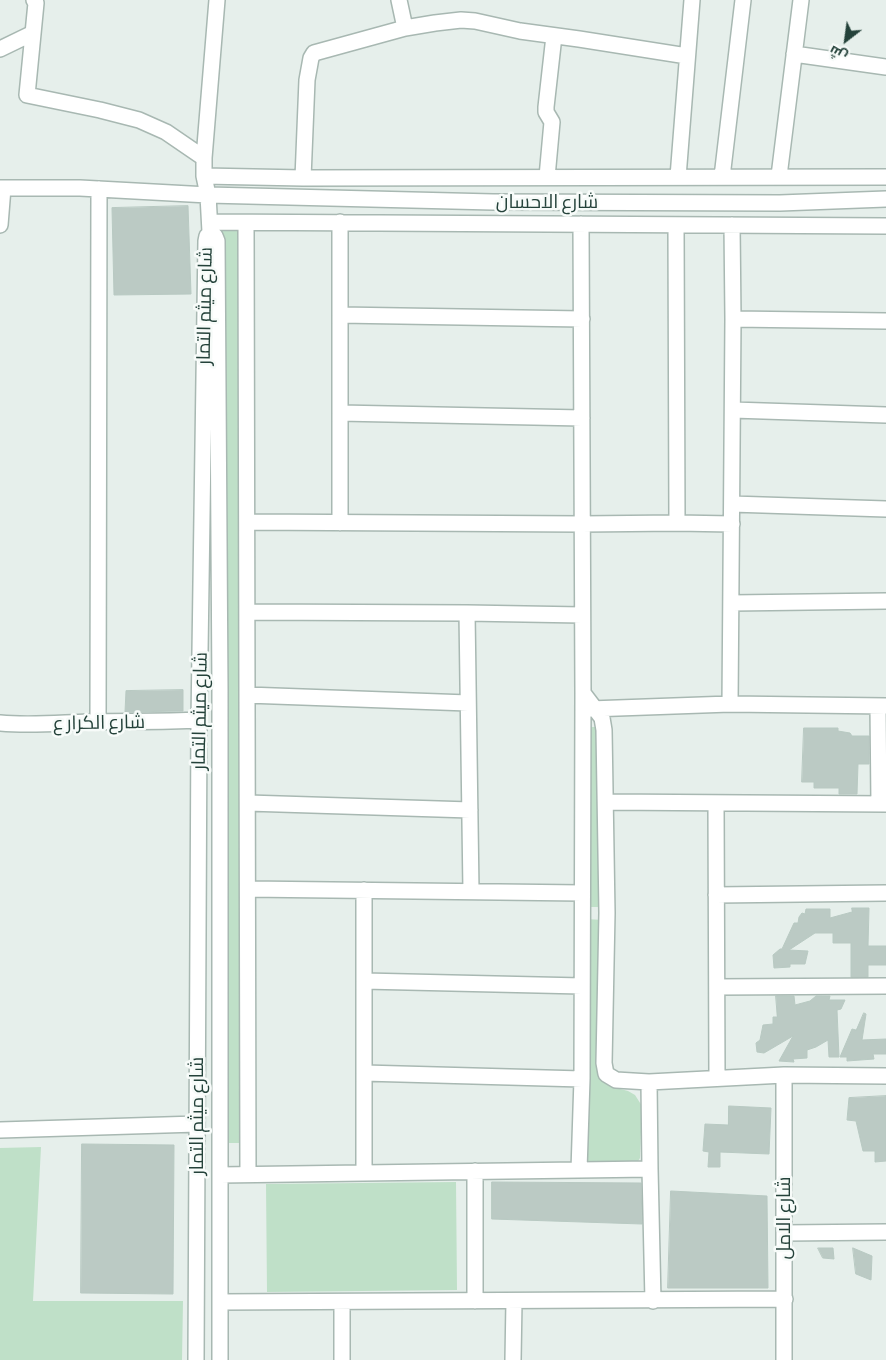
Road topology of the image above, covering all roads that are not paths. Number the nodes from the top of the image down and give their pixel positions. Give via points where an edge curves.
1 (217, 0) edge
2 (399, 0) edge
3 (692, 0) edge
4 (742, 0) edge
5 (801, 0) edge
6 (36, 1) edge
7 (404, 28) junction
8 (33, 33) junction
9 (554, 36) junction
10 (0, 50) edge
11 (794, 54) junction
12 (687, 56) junction
13 (886, 67) edge
14 (204, 158) junction
15 (204, 176) junction
16 (722, 176) junction
17 (778, 176) junction
18 (547, 177) junction
19 (678, 177) junction
20 (886, 177) edge
21 (304, 178) junction
22 (1, 188) edge
23 (99, 189) junction
24 (208, 195) junction
25 (886, 199) edge
26 (340, 222) junction
27 (246, 223) junction
28 (581, 224) junction
29 (0, 225) edge
30 (676, 225) junction
31 (732, 225) junction
32 (886, 226) edge
33 (210, 228) junction
34 (340, 315) junction
35 (582, 319) junction
36 (733, 319) junction
37 (886, 321) edge
38 (733, 410) junction
39 (340, 413) junction
40 (886, 415) edge
41 (582, 418) junction
42 (732, 504) junction
43 (886, 509) edge
44 (247, 522) junction
45 (340, 523) junction
46 (677, 523) junction
47 (582, 524) junction
48 (732, 524) junction
49 (886, 601) edge
50 (732, 604) junction
51 (247, 612) junction
52 (467, 613) junction
53 (582, 614) junction
54 (248, 695) junction
55 (468, 703) junction
56 (730, 704) junction
57 (882, 706) edge
58 (590, 709) junction
59 (199, 720) junction
60 (98, 722) junction
61 (0, 723) edge
62 (606, 802) junction
63 (248, 803) junction
64 (716, 804) junction
65 (882, 804) edge
66 (470, 810) junction
67 (248, 889) junction
68 (364, 890) junction
69 (471, 891) junction
70 (582, 893) junction
71 (886, 893) edge
72 (716, 894) junction
73 (582, 912) junction
74 (607, 913) junction
75 (364, 981) junction
76 (582, 986) junction
77 (886, 986) edge
78 (717, 987) junction
79 (364, 1073) junction
80 (784, 1075) junction
81 (886, 1076) edge
82 (717, 1078) junction
83 (582, 1079) junction
84 (649, 1082) junction
85 (197, 1124) junction
86 (0, 1130) edge
87 (650, 1169) junction
88 (579, 1170) junction
89 (475, 1171) junction
90 (364, 1173) junction
91 (220, 1174) junction
92 (248, 1174) junction
93 (886, 1232) edge
94 (784, 1234) junction
95 (785, 1300) junction
96 (475, 1301) junction
97 (514, 1301) junction
98 (653, 1301) junction
99 (221, 1302) junction
100 (342, 1302) junction
101 (196, 1360) edge
102 (220, 1360) edge
103 (342, 1360) edge
104 (513, 1360) edge
105 (784, 1360) edge

1 - 14 street
2 - 7 street
3 - 12 street
4 - 16 street
5 - 11 street
6 - 8 street
7 - 9 street via 435,22 468,21
7 - 21 street via 314,53 307,80
8 - 10 street
8 - 14 street via 27,94 139,120 166,132
9 - 12 street
9 - 18 street via 546,107 552,122
11 - 13 street
11 - 17 street
12 - 19 street
14 - 15 street
15 - 21 street
15 - 24 street
16 - 17 street
16 - 19 street
17 - 20 street
18 - 19 street
18 - 21 street
22 - 23 street, شارع الاحسان
22 - 29 street
23 - 24 street, شارع الاحسان
23 - 60 street
24 - 25 street, شارع الاحسان via 513,202 780,203
24 - 33 street
26 - 27 street
26 - 28 street
26 - 34 street
27 - 33 street
27 - 44 street
28 - 30 street
28 - 35 street
30 - 31 street
30 - 46 street
31 - 32 street
31 - 36 street
33 - 59 street, شارع ميثم التمار via 206,251
33 - 91 street, شارع ميثم التمار via 217,241
34 - 35 street
34 - 39 street
35 - 41 street
36 - 37 street
36 - 38 street
38 - 40 street
38 - 42 street
39 - 41 street
39 - 45 street
41 - 47 street
42 - 43 street
42 - 48 street
44 - 45 street
44 - 51 street
45 - 47 street
46 - 47 street
46 - 48 street
47 - 53 street
48 - 50 street
49 - 50 street
50 - 56 street
51 - 52 street
51 - 54 street
52 - 53 street
52 - 55 street
53 - 58 street via 583,693
54 - 55 street
54 - 63 street
55 - 66 street
56 - 57 street
56 - 58 street
57 - 65 street
58 - 62 street via 602,718
58 - 70 street
59 - 60 street, شارع الكرار ع
59 - 85 street, شارع ميثم التمار
60 - 61 street, شارع الكرار ع
62 - 64 street
62 - 74 street
63 - 66 street
63 - 67 street
64 - 65 street
64 - 72 street
66 - 69 street
67 - 68 street
67 - 92 street
68 - 69 street
68 - 75 street
69 - 70 street
70 - 73 street
71 - 72 street
72 - 78 street
73 - 74 street
73 - 76 street
74 - 84 street via 606,1074 612,1079
75 - 76 street
75 - 79 street
76 - 83 street
77 - 78 street
78 - 82 street
79 - 83 street
79 - 90 street
80 - 81 street
80 - 82 street
80 - 94 street, شارع الامل
82 - 84 street
83 - 88 street
84 - 87 street
85 - 86 street
85 - 101 street, شارع ميثم التمار
87 - 88 street
87 - 98 street
88 - 89 street
89 - 90 street
89 - 96 street
90 - 92 street
91 - 92 street
91 - 99 street, شارع ميثم التمار
93 - 94 street
94 - 95 street, شارع الامل
95 - 98 street
95 - 105 street, شارع الامل
96 - 97 street
96 - 100 street
97 - 98 street
97 - 104 street
99 - 100 street
99 - 102 street, شارع ميثم التمار
100 - 103 street

